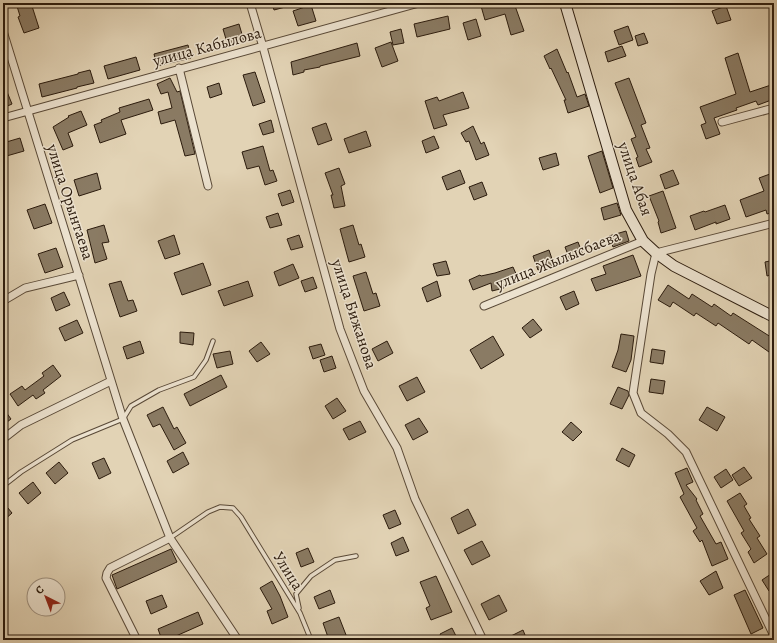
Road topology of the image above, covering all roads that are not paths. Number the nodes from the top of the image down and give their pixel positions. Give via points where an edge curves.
1 (250, 3) edge
2 (419, 3) edge
3 (565, 3) edge
4 (3, 31) edge
5 (264, 47) junction
6 (179, 68) junction
7 (774, 108) edge
8 (27, 111) junction
9 (3, 118) edge
10 (722, 122) dead end
11 (208, 186) dead end
12 (774, 223) edge
13 (643, 240) junction
14 (656, 253) junction
15 (79, 275) junction
16 (3, 301) edge
17 (484, 306) dead end
18 (774, 317) edge
19 (213, 341) dead end
20 (111, 381) junction
21 (123, 419) junction
22 (3, 439) edge
23 (3, 486) edge
24 (170, 538) junction
25 (356, 556) dead end
26 (300, 613) junction
27 (774, 636) edge
28 (137, 640) edge
29 (238, 640) edge
30 (311, 640) edge
31 (483, 640) edge

1 - 5 street, улица Бижанова
2 - 5 street, улица Кабылова
3 - 13 street, улица Абая via 626,210
4 - 8 street, улица Орынтаева
5 - 6 street, улица Кабылова
5 - 31 street, улица Бижанова via 340,329 364,391 397,448 415,499
6 - 8 street, улица Кабылова
6 - 11 street
7 - 10 street
8 - 9 street, улица Кабылова
8 - 15 street, улица Орынтаева
12 - 14 street
13 - 14 street, улица Абая
13 - 17 street, улица Жылысбаева
14 - 18 street, улица Абая via 674,266
14 - 27 street via 633,393 641,413 686,452
15 - 16 street via 25,288
15 - 20 street, улица Орынтаева
19 - 21 lane via 206,360 194,378 159,390 131,406
20 - 21 street, улица Орынтаева
20 - 22 street via 21,425
21 - 23 lane via 72,440
21 - 24 street, улица Орынтаева
24 - 26 lane, Улица via 208,512 220,507 233,508
24 - 28 street via 110,568 107,573 106,578
24 - 29 street, улица Орынтаева
25 - 26 lane via 335,560 311,576 296,594
26 - 30 lane, Улица

